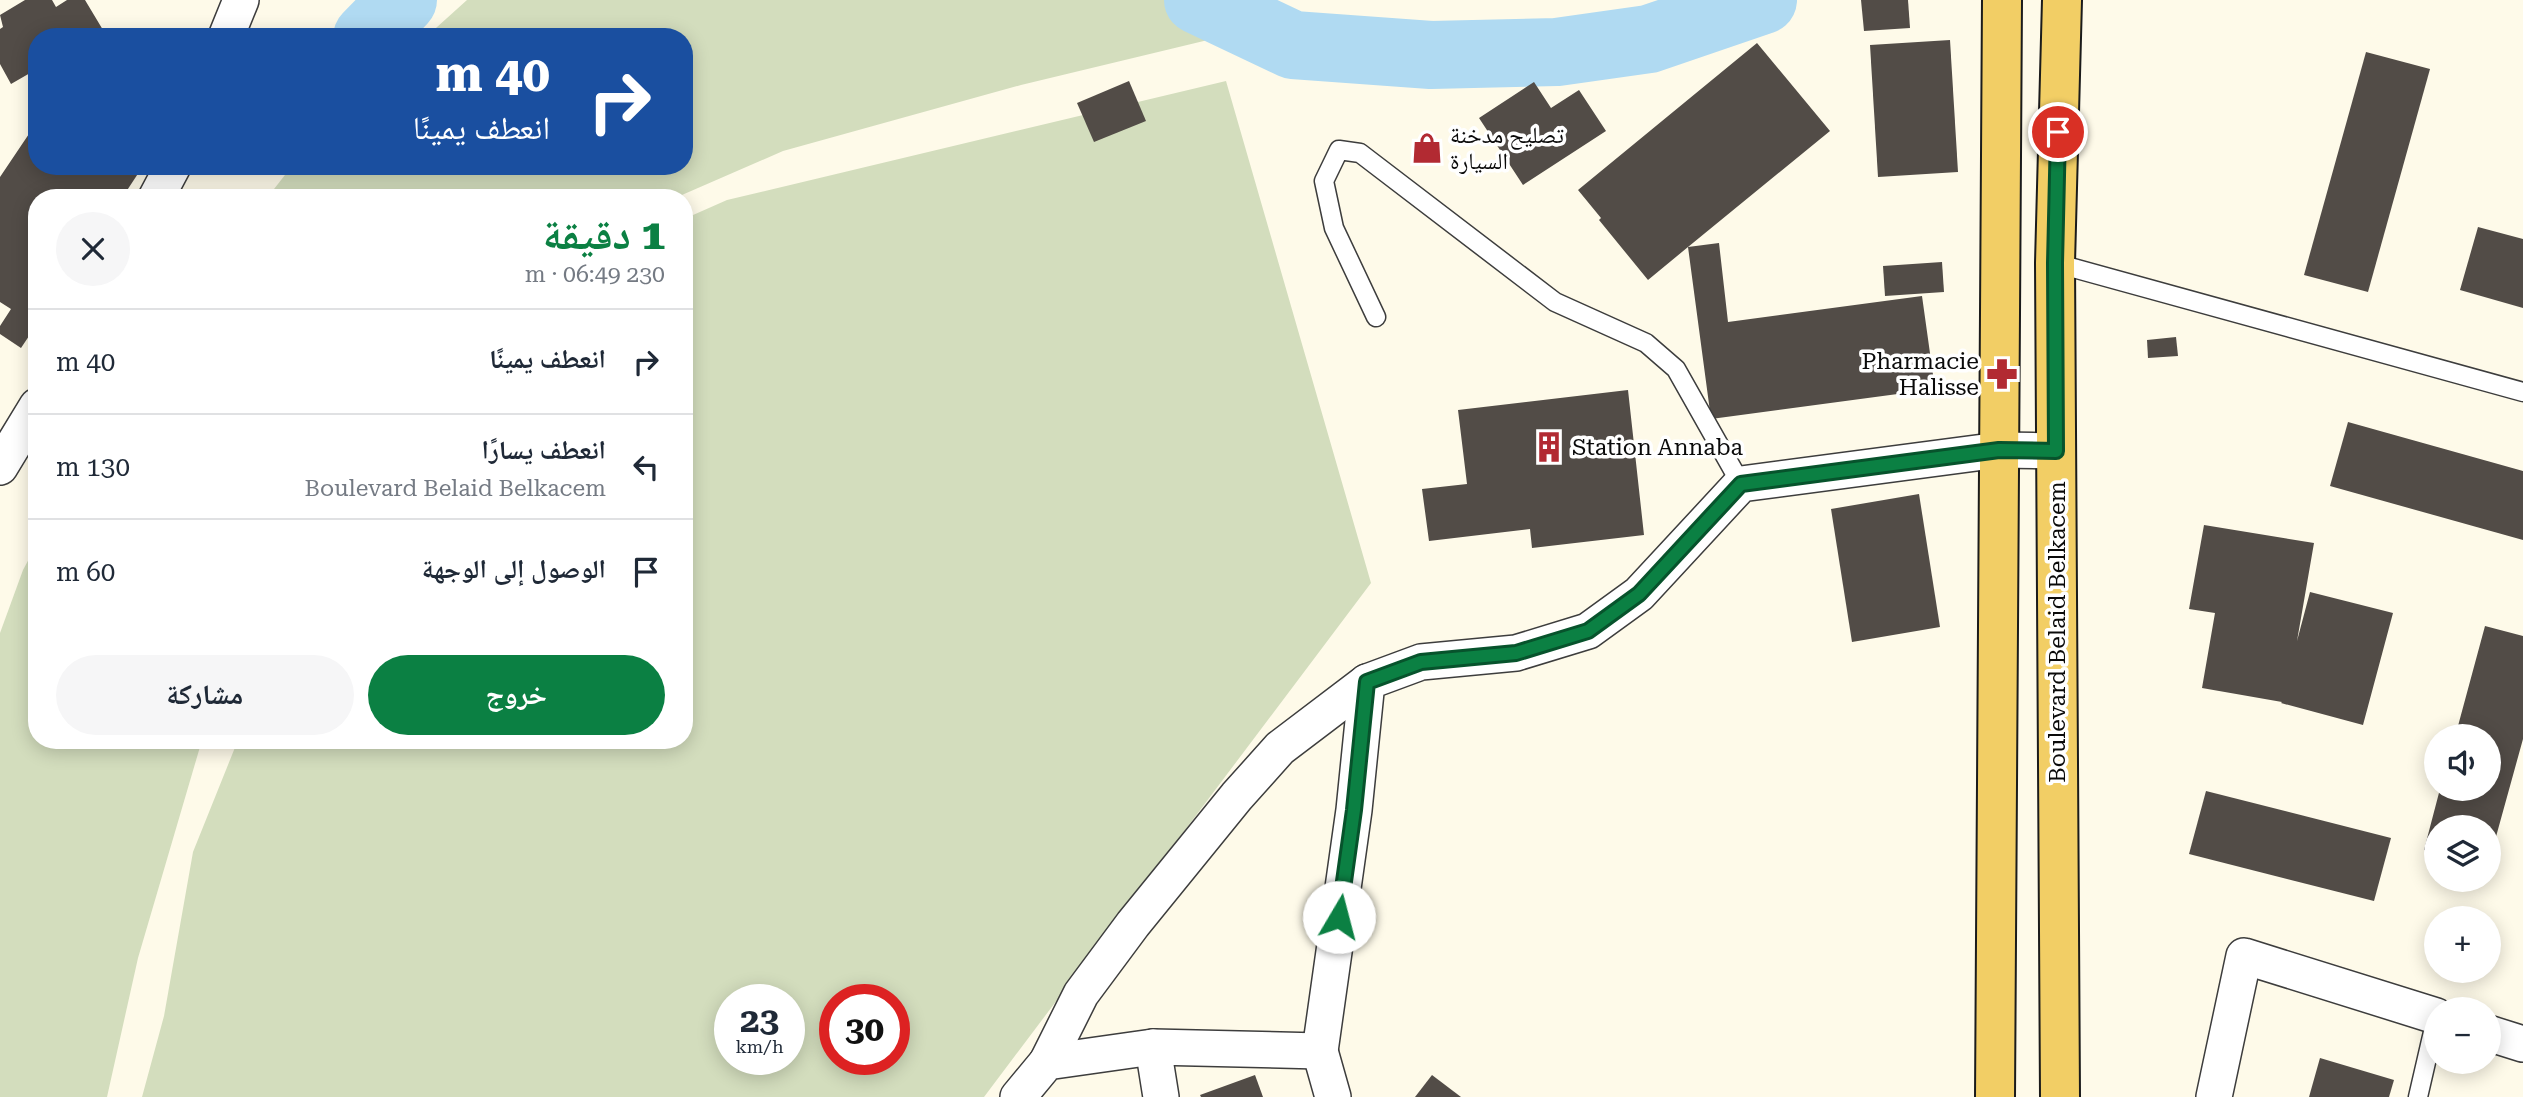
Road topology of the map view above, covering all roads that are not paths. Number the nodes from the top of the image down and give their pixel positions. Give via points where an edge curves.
1 (241, 0) edge
2 (2002, 0) edge
3 (2062, 0) edge
4 (230, 28) edge
5 (2055, 263) junction
6 (1376, 317) dead end
7 (2523, 392) edge
8 (28, 422) edge
9 (1999, 450) junction
10 (2056, 451) junction
11 (0, 467) edge
12 (1741, 484) junction
13 (1367, 682) junction
14 (2424, 1014) edge
15 (1153, 1047) junction
16 (1320, 1051) junction
17 (1046, 1062) junction
18 (2424, 1071) edge
19 (1018, 1097) edge
20 (1161, 1097) edge
21 (1334, 1097) edge
22 (1995, 1097) edge
23 (2060, 1097) edge
24 (2214, 1097) edge
25 (2418, 1097) edge

1 - 4 street
2 - 9 main road
3 - 5 main road, Boulevard Belaid Belkacem
5 - 7 lane
5 - 10 main road, Boulevard Belaid Belkacem
6 - 12 lane via 1334,228 1324,181 1339,150 1360,153 1555,302 1646,343 1676,369
8 - 11 street
9 - 10 street
9 - 12 street
9 - 22 main road
10 - 23 main road, Boulevard Belaid Belkacem
12 - 13 street via 1639,594 1588,631 1516,653 1421,662
13 - 16 street
13 - 17 street via 1280,748 1237,796 1081,994
14 - 24 street via 2244,956
15 - 16 street
15 - 17 street
15 - 20 street
16 - 21 street
17 - 19 street
18 - 25 lane

